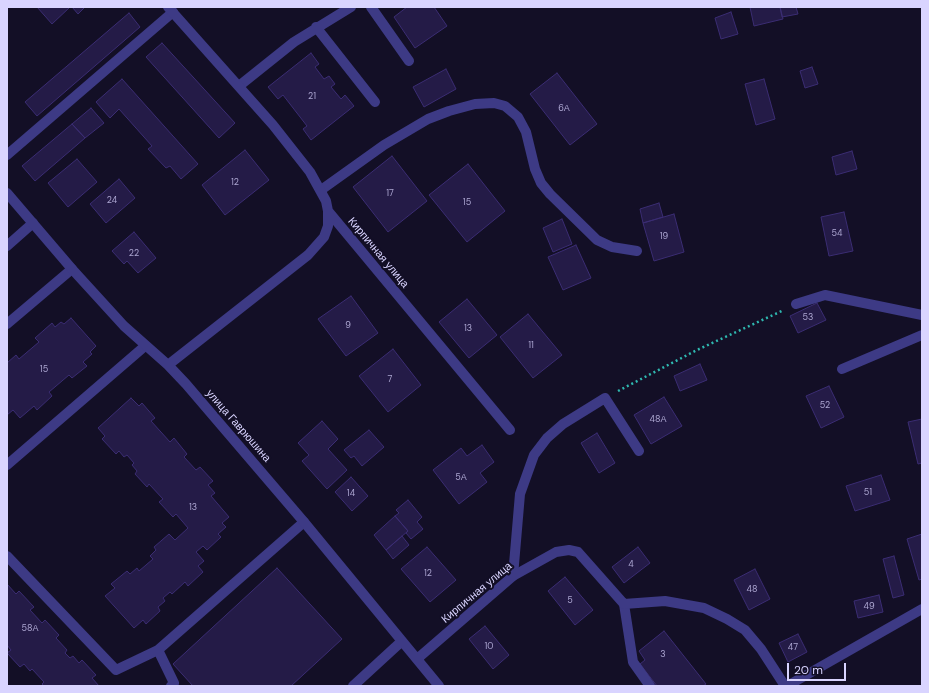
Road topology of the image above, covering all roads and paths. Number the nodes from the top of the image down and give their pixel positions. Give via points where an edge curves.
1 (351, 7) edge
2 (371, 7) edge
3 (171, 10) edge
4 (316, 27) junction
5 (409, 62) dead end
6 (239, 86) junction
7 (375, 102) dead end
8 (7, 155) edge
9 (321, 190) junction
10 (7, 193) edge
11 (328, 211) junction
12 (33, 223) junction
13 (7, 246) edge
14 (636, 250) dead end
15 (72, 269) junction
16 (796, 304) joint
17 (922, 315) edge
18 (7, 324) edge
19 (922, 335) edge
20 (146, 346) junction
21 (168, 365) junction
22 (842, 369) dead end
23 (605, 398) junction
24 (510, 430) dead end
25 (639, 451) dead end
26 (7, 465) edge
27 (304, 522) junction
28 (7, 556) edge
29 (513, 576) junction
30 (624, 604) junction
31 (922, 609) edge
32 (402, 641) junction
33 (158, 650) junction
34 (417, 660) junction
35 (171, 686) edge
36 (353, 686) edge
37 (439, 686) edge
38 (650, 686) edge
39 (786, 686) edge

1 - 4 street
2 - 5 street
3 - 6 street, Кирпичная улица
3 - 8 street
4 - 6 street
4 - 7 street
6 - 9 street, Кирпичная улица via 306,166
9 - 11 street, Кирпичная улица
9 - 14 street via 384,145 428,119 475,104 494,103 505,106 518,117 526,132 535,169 541,183 550,194 597,240 612,247
10 - 12 street, улица Гаврюшина
11 - 21 street via 328,226 324,237 312,250
11 - 24 street, Кирпичная улица
12 - 13 street
12 - 15 street, улица Гаврюшина
15 - 18 street
15 - 20 street, улица Гаврюшина via 124,326
16 - 17 street via 825,295
16 - 23 path via 697,350
19 - 22 street
20 - 21 street, улица Гаврюшина
20 - 26 street
21 - 27 street, улица Гаврюшина
23 - 25 street
23 - 29 street via 563,424 547,438 534,455 520,494
27 - 32 street, улица Гаврюшина
27 - 33 street
28 - 33 street via 116,670
29 - 30 street, Кирпичная улица via 556,552 578,552
29 - 34 street, Кирпичная улица
30 - 38 street via 632,662
30 - 39 street via 665,601 704,608 727,618 745,630
31 - 39 street
32 - 34 street, улица Гаврюшина
32 - 36 street
33 - 35 street via 174,683
34 - 37 street, улица Гаврюшина

